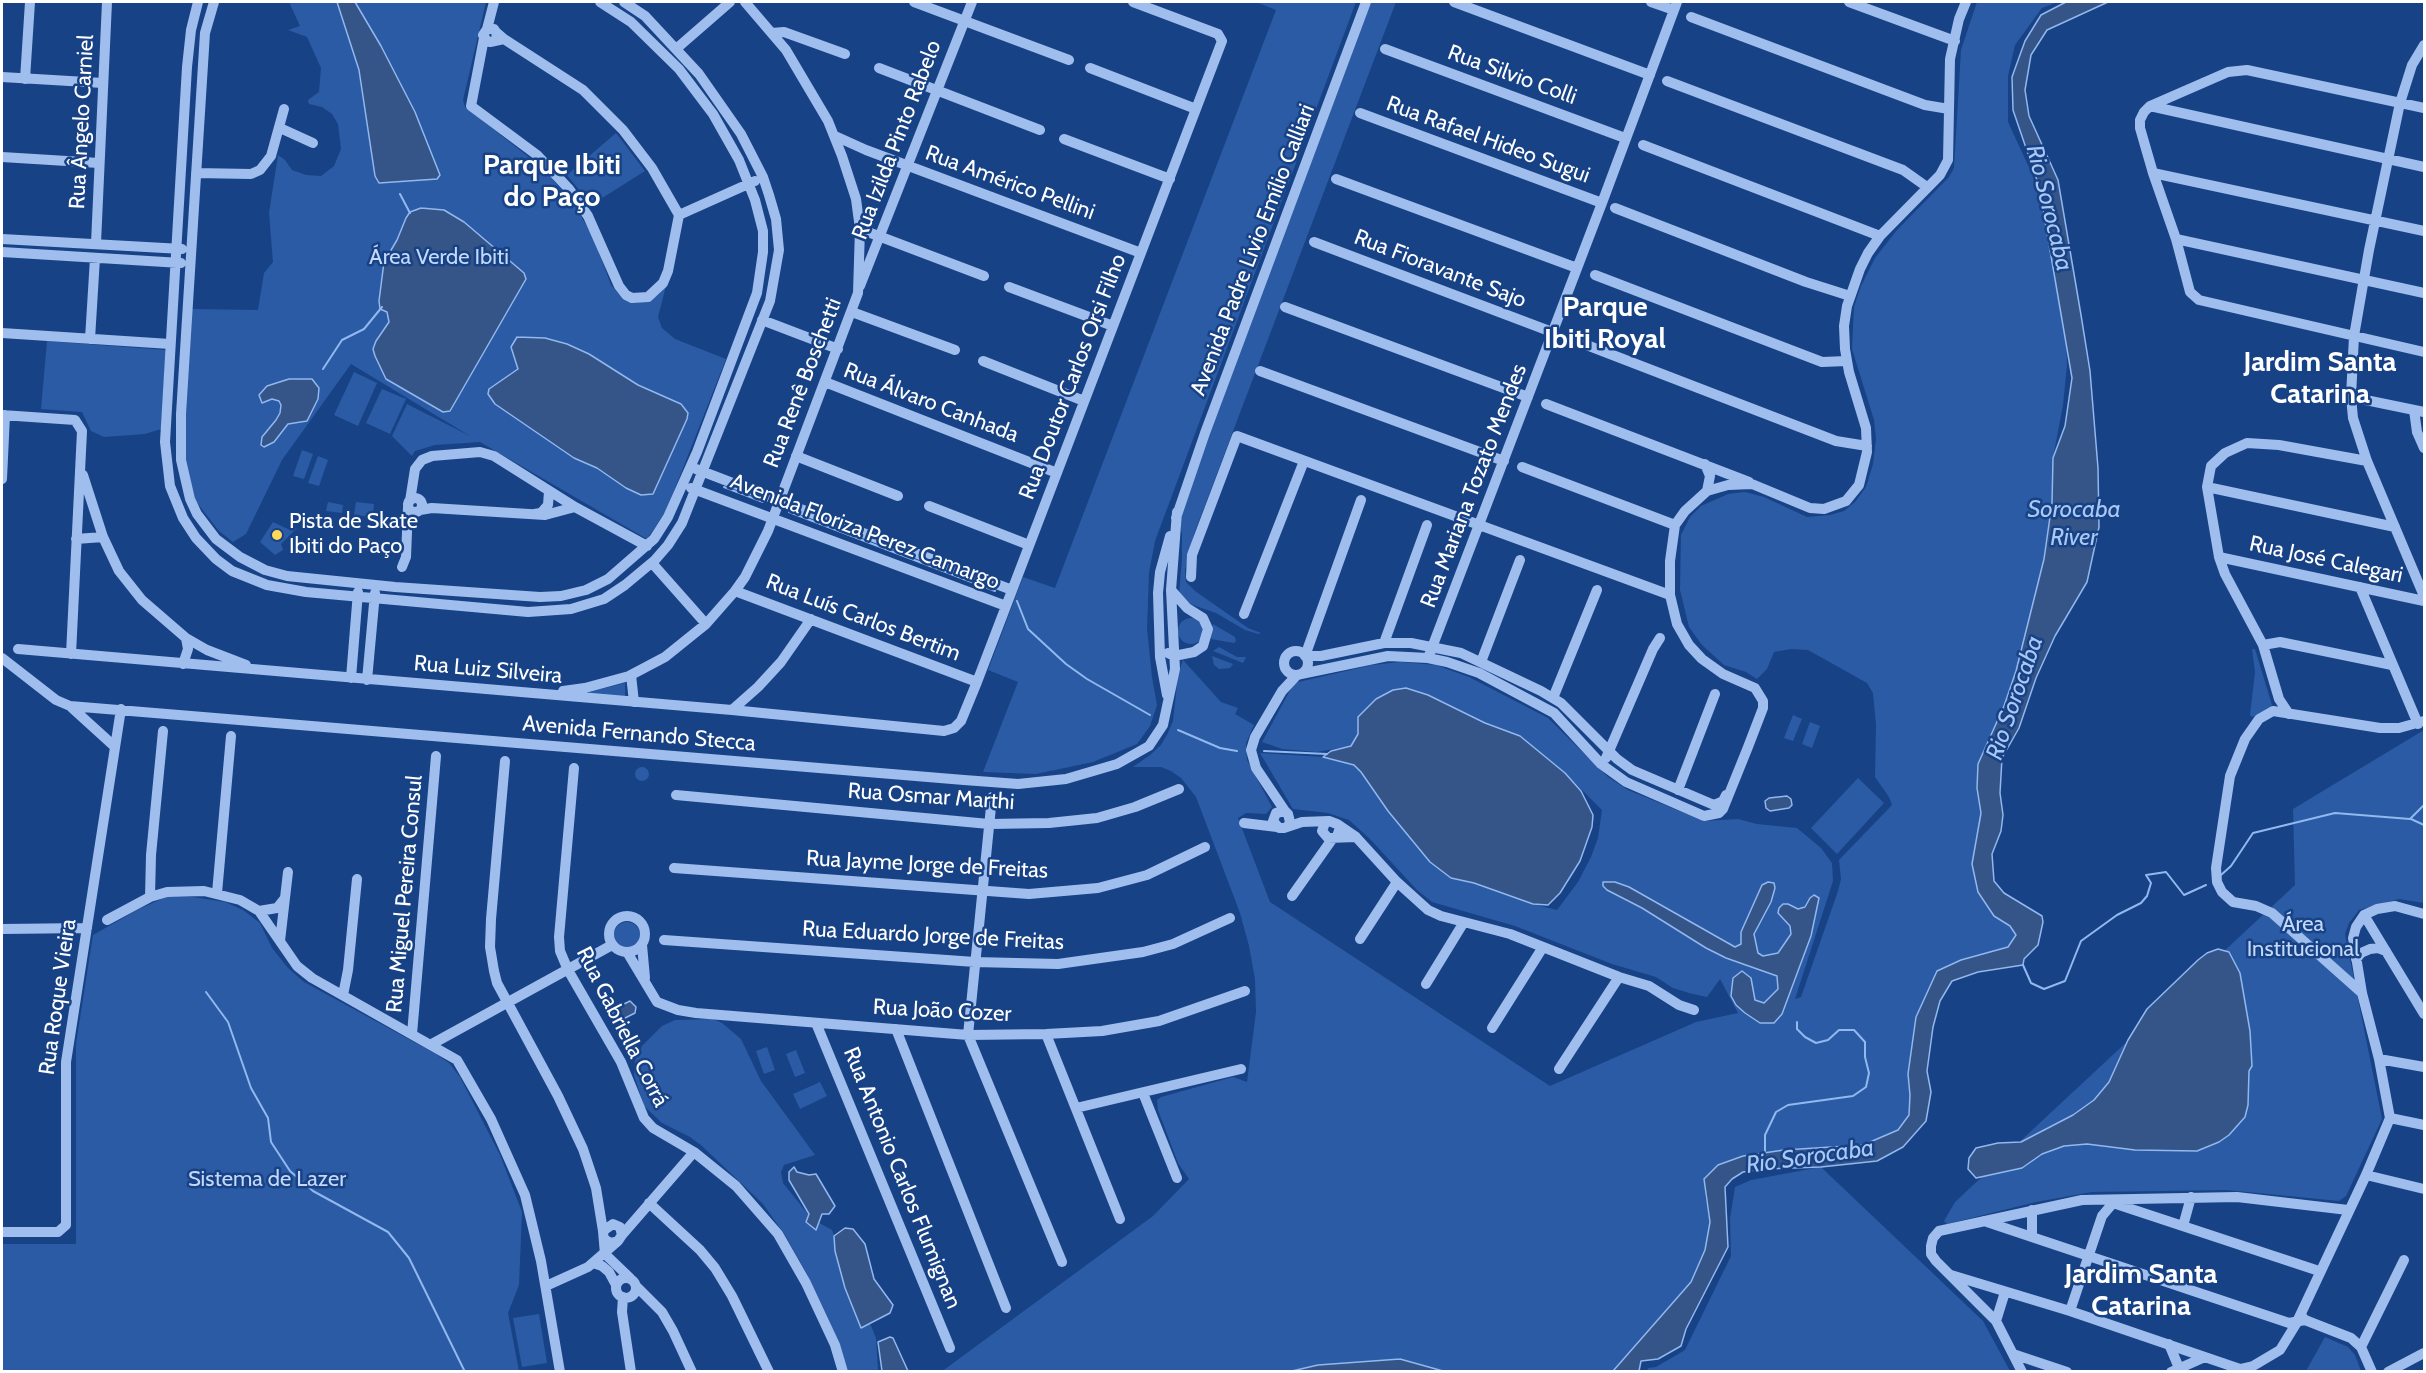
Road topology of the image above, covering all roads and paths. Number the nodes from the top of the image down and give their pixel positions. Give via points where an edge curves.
1 (30, 2) edge
2 (107, 2) edge
3 (198, 2) edge
4 (214, 2) edge
5 (494, 2) edge
6 (600, 2) edge
7 (624, 2) edge
8 (730, 2) edge
9 (745, 2) edge
10 (914, 2) edge
11 (972, 2) edge
12 (1132, 2) edge
13 (1366, 2) edge
14 (1454, 2) edge
15 (1651, 2) edge
16 (1849, 2) edge
17 (1966, 2) edge
18 (1675, 6) edge
19 (1691, 17) dead end
20 (964, 20) junction
21 (772, 33) junction
22 (492, 37) junction
23 (810, 41) junction
24 (1954, 41) junction
25 (2424, 45) edge
26 (676, 49) junction
27 (1385, 49) dead end
28 (844, 54) dead end
29 (790, 56) junction
30 (1069, 60) dead end
31 (879, 68) dead end
32 (1090, 68) dead end
33 (1650, 75) junction
34 (2, 77) edge
35 (25, 79) junction
36 (1667, 81) dead end
37 (103, 83) junction
38 (937, 90) junction
39 (2185, 91) junction
40 (2400, 103) junction
41 (2150, 106) junction
42 (2424, 108) edge
43 (284, 109) dead end
44 (1196, 109) junction
45 (1949, 109) junction
46 (1360, 113) dead end
47 (2182, 113) junction
48 (280, 128) junction
49 (1040, 130) dead end
50 (834, 136) junction
51 (1625, 138) junction
52 (1064, 139) dead end
53 (313, 143) dead end
54 (1643, 145) dead end
55 (748, 147) junction
56 (866, 150) junction
57 (736, 153) junction
58 (2, 157) edge
59 (2388, 159) junction
60 (755, 160) junction
61 (844, 160) junction
62 (99, 163) junction
63 (182, 164) junction
64 (742, 166) junction
65 (908, 166) junction
66 (2424, 167) edge
67 (196, 173) junction
68 (2153, 173) junction
69 (763, 177) junction
70 (1170, 179) junction
71 (1336, 179) dead end
72 (749, 184) junction
73 (1927, 187) junction
74 (1602, 203) junction
75 (1615, 208) dead end
76 (679, 216) junction
77 (2375, 221) junction
78 (860, 229) junction
79 (193, 231) junction
80 (2424, 231) edge
81 (1880, 236) junction
82 (880, 237) junction
83 (2, 238) edge
84 (2176, 239) junction
85 (1314, 242) dead end
86 (96, 243) junction
87 (162, 248) junction
88 (176, 248) junction
89 (191, 249) junction
90 (2, 252) edge
91 (1141, 253) junction
92 (95, 258) junction
93 (162, 262) junction
94 (190, 262) junction
95 (175, 263) junction
96 (1577, 268) junction
97 (1596, 275) dead end
98 (984, 276) dead end
99 (2362, 279) junction
100 (174, 281) junction
101 (189, 283) junction
102 (1009, 287) dead end
103 (858, 292) junction
104 (2424, 293) edge
105 (1850, 296) junction
106 (1285, 307) dead end
107 (852, 312) junction
108 (762, 320) junction
109 (1113, 326) junction
110 (1552, 332) junction
111 (2, 333) edge
112 (2354, 336) junction
113 (90, 339) junction
114 (1571, 339) dead end
115 (170, 344) junction
116 (838, 349) junction
117 (955, 350) dead end
118 (2424, 352) edge
119 (983, 361) dead end
120 (1847, 361) junction
121 (1260, 371) dead end
122 (825, 382) junction
123 (1528, 397) junction
124 (2351, 397) junction
125 (1084, 401) junction
126 (716, 403) junction
127 (1546, 404) dead end
128 (2419, 411) edge
129 (3, 415) edge
130 (1867, 446) junction
131 (2424, 448) edge
132 (709, 456) junction
133 (796, 456) junction
134 (1504, 460) junction
135 (1304, 461) junction
136 (2367, 461) junction
137 (1705, 464) junction
138 (80, 465) junction
139 (690, 467) junction
140 (1522, 467) dead end
141 (702, 472) junction
142 (1057, 473) junction
143 (718, 478) junction
144 (2, 479) edge
145 (1752, 483) junction
146 (682, 485) junction
147 (2207, 487) junction
148 (696, 490) junction
149 (549, 491) junction
150 (1707, 492) junction
151 (710, 495) junction
152 (898, 496) dead end
153 (676, 500) junction
154 (1361, 500) dead end
155 (779, 501) junction
156 (416, 505) junction
157 (689, 505) junction
158 (929, 506) dead end
159 (575, 507) junction
160 (1177, 512) junction
161 (531, 515) junction
162 (773, 519) junction
163 (1427, 525) dead end
164 (1675, 525) junction
165 (1479, 526) junction
166 (2395, 527) junction
167 (103, 537) junction
168 (633, 537) junction
169 (76, 539) junction
170 (1029, 545) junction
171 (647, 546) junction
172 (635, 556) junction
173 (2218, 557) junction
174 (1520, 560) dead end
175 (650, 565) junction
176 (402, 567) dead end
177 (1191, 576) dead end
178 (340, 582) junction
179 (359, 583) junction
180 (376, 585) junction
181 (2360, 587) junction
182 (289, 590) junction
183 (449, 590) junction
184 (1012, 590) junction
185 (1172, 590) junction
186 (1597, 590) dead end
187 (735, 591) junction
188 (1670, 595) junction
189 (2424, 596) edge
190 (358, 597) junction
191 (375, 598) junction
192 (391, 599) junction
193 (2424, 601) edge
194 (1006, 606) junction
195 (1196, 614) junction
196 (1244, 614) dead end
197 (811, 619) junction
198 (1172, 622) junction
199 (706, 624) junction
200 (1313, 633) junction
201 (1159, 634) junction
202 (186, 638) junction
203 (1660, 638) dead end
204 (1384, 643) junction
205 (2263, 645) junction
206 (1434, 647) junction
207 (18, 649) dead end
208 (1160, 649) junction
209 (70, 654) junction
210 (1302, 654) junction
211 (1179, 655) junction
212 (1330, 655) junction
213 (2, 658) edge
214 (1428, 658) junction
215 (1481, 662) junction
216 (183, 664) junction
217 (2392, 665) junction
218 (1284, 666) junction
219 (260, 671) junction
220 (1299, 674) junction
221 (631, 675) junction
222 (351, 678) junction
223 (367, 680) junction
224 (977, 682) junction
225 (1282, 691) junction
226 (588, 693) junction
227 (1715, 694) dead end
228 (1552, 698) junction
229 (1169, 701) junction
230 (634, 702) junction
231 (70, 706) junction
232 (121, 709) junction
233 (732, 710) junction
234 (2289, 714) junction
235 (2421, 723) edge
236 (954, 728) joint
237 (163, 731) dead end
238 (231, 736) dead end
239 (114, 746) junction
240 (1610, 753) junction
241 (436, 756) dead end
242 (505, 761) dead end
243 (1601, 764) junction
244 (574, 768) dead end
245 (1731, 787) junction
246 (1179, 789) dead end
247 (1678, 790) junction
248 (675, 795) dead end
249 (992, 796) dead end
250 (1281, 816) junction
251 (1306, 822) junction
252 (1333, 822) junction
253 (1244, 823) dead end
254 (989, 824) junction
255 (1329, 835) junction
256 (1356, 837) junction
257 (1205, 847) dead end
258 (674, 868) dead end
259 (288, 872) dead end
260 (357, 879) dead end
261 (1397, 882) junction
262 (982, 891) junction
263 (217, 893) junction
264 (1292, 896) dead end
265 (150, 897) junction
266 (285, 898) junction
267 (259, 911) junction
268 (2424, 914) edge
269 (2364, 915) junction
270 (1230, 918) dead end
271 (106, 921) dead end
272 (1464, 922) junction
273 (87, 928) junction
274 (2, 929) edge
275 (1360, 939) dead end
276 (664, 940) dead end
277 (280, 942) junction
278 (612, 945) junction
279 (642, 945) junction
280 (1543, 947) junction
281 (2386, 951) junction
282 (627, 952) junction
283 (2356, 959) junction
284 (975, 962) junction
285 (568, 970) junction
286 (1619, 977) junction
287 (645, 982) junction
288 (1426, 984) dead end
289 (1245, 991) dead end
290 (2362, 993) junction
291 (343, 995) junction
292 (508, 1003) junction
293 (1694, 1010) dead end
294 (2424, 1014) edge
295 (816, 1023) junction
296 (1492, 1028) dead end
297 (896, 1029) junction
298 (412, 1034) junction
299 (968, 1035) junction
300 (1047, 1035) junction
301 (432, 1044) junction
302 (2379, 1059) junction
303 (2424, 1067) edge
304 (1241, 1069) dead end
305 (1559, 1069) dead end
306 (1143, 1093) junction
307 (1076, 1108) junction
308 (2390, 1118) junction
309 (2424, 1125) edge
310 (694, 1152) junction
311 (2366, 1175) junction
312 (1177, 1178) dead end
313 (2424, 1189) edge
314 (2191, 1197) junction
315 (2134, 1198) junction
316 (2106, 1201) junction
317 (649, 1203) junction
318 (2032, 1210) junction
319 (2348, 1210) junction
320 (2143, 1212) junction
321 (2003, 1216) junction
322 (1120, 1219) dead end
323 (1982, 1221) junction
324 (2183, 1226) junction
325 (2014, 1230) junction
326 (2, 1232) edge
327 (613, 1232) junction
328 (2032, 1236) junction
329 (605, 1254) junction
330 (2089, 1256) junction
331 (2404, 1260) dead end
332 (1062, 1262) dead end
333 (593, 1263) junction
334 (2319, 1271) junction
335 (1951, 1275) junction
336 (633, 1282) junction
337 (616, 1285) junction
338 (546, 1286) junction
339 (2005, 1292) junction
340 (623, 1297) junction
341 (1006, 1308) dead end
342 (2070, 1311) junction
343 (2300, 1319) junction
344 (1996, 1322) junction
345 (2169, 1344) junction
346 (2361, 1347) junction
347 (950, 1348) dead end
348 (2424, 1353) edge
349 (2013, 1354) junction
350 (2205, 1357) junction
351 (2175, 1370) edge
352 (2241, 1370) edge
353 (560, 1371) edge
354 (631, 1371) edge
355 (692, 1371) edge
356 (769, 1371) edge
357 (843, 1371) edge
358 (2022, 1371) edge
359 (2067, 1371) edge
360 (2372, 1371) edge
361 (2388, 1371) edge

1 - 35 street
2 - 37 street, Rua Ângelo Carniel
3 - 63 street via 190,30
4 - 67 street via 205,33
5 - 22 street
6 - 57 street via 631,22 679,69
7 - 26 street via 645,16
8 - 26 street
9 - 21 street, Rua Renê Boschetti
10 - 20 street
11 - 20 street, Rua Izilda Pinto Rabelo
12 - 44 street, Rua Doutor Carlos Orsi Filho via 1221,37
13 - 160 street, Avenida Padre Lívio Emílio Calliari
14 - 33 street
15 - 18 street
16 - 24 street
17 - 24 street
18 - 33 street, Rua Mariana Tozato Mendes
19 - 45 street via 1925,105
20 - 30 street
20 - 38 street, Rua Izilda Pinto Rabelo
21 - 23 street via 784,32
21 - 29 street, Rua Renê Boschetti
22 - 76 street via 583,90 623,130 652,168
22 - 76 street via 471,102 474,110 537,155 569,189 588,216 626,296 648,297 663,283
23 - 28 street
23 - 29 street via 795,45
24 - 45 street
25 - 40 street via 2412,65
26 - 55 street via 699,74
27 - 51 street, Rua Silvio Colli
29 - 50 street, Rua Renê Boschetti
31 - 38 street
32 - 44 street
33 - 51 street, Rua Mariana Tozato Mendes
34 - 35 street
35 - 37 street
36 - 73 street via 1903,170
37 - 62 street, Rua Ângelo Carniel
38 - 49 street
38 - 65 street, Rua Izilda Pinto Rabelo
39 - 40 street via 2228,72 2247,70
39 - 41 street
39 - 47 street
40 - 42 street
40 - 59 street
41 - 47 street
41 - 68 street via 2140,128
43 - 48 street
44 - 70 street, Rua Doutor Carlos Orsi Filho
45 - 73 street via 1948,160
46 - 74 street, Rua Rafael Hideo Sugui
47 - 59 street
48 - 53 street
48 - 67 street via 271,156 260,170 251,174
50 - 56 street, Rua Américo Pellini
50 - 61 street, Rua Renê Boschetti
51 - 74 street, Rua Mariana Tozato Mendes
52 - 70 street
54 - 81 street
55 - 57 street
55 - 60 street
56 - 61 street via 850,150
56 - 65 street, Rua Américo Pellini
57 - 64 street
58 - 62 street
59 - 66 street
59 - 77 street
60 - 64 street
60 - 69 street
61 - 78 street, Rua Renê Boschetti
62 - 86 street, Rua Ângelo Carniel
63 - 79 street via 182,226
63 - 88 street
64 - 72 street
65 - 82 street, Rua Izilda Pinto Rabelo
65 - 91 street, Rua Américo Pellini
67 - 79 street
68 - 77 street
68 - 84 street
69 - 72 street
69 - 108 street via 776,219 779,250 770,301
70 - 91 street, Rua Doutor Carlos Orsi Filho
71 - 96 street
72 - 76 street
72 - 126 street via 763,231 758,293
73 - 81 street
74 - 96 street, Rua Mariana Tozato Mendes
75 - 105 street
77 - 80 street
77 - 99 street
78 - 82 street
78 - 103 street, Rua Renê Boschetti
79 - 89 street
81 - 105 street via 1860,269
82 - 98 street
82 - 103 street, Rua Izilda Pinto Rabelo
83 - 86 street
84 - 99 street
84 - 112 street via 2190,292 2199,300
85 - 110 street, Rua Fioravante Sajo
86 - 87 street
87 - 88 street
87 - 93 street
88 - 89 street
88 - 95 street
89 - 94 street
90 - 92 street
91 - 109 street, Rua Doutor Carlos Orsi Filho
92 - 93 street
92 - 113 street
93 - 95 street
94 - 95 street
94 - 101 street
95 - 100 street
96 - 110 street, Rua Mariana Tozato Mendes
97 - 120 street via 1822,362
99 - 104 street
99 - 112 street
100 - 101 street
100 - 115 street
101 - 178 street via 180,446 185,481 197,514 216,539 265,570
102 - 109 street
103 - 107 street, Rua Renê Boschetti
105 - 120 street via 1844,326
106 - 123 street
107 - 116 street, Rua Renê Boschetti
107 - 117 street
108 - 116 street
108 - 132 street
109 - 125 street, Rua Doutor Carlos Orsi Filho
110 - 123 street, Rua Mariana Tozato Mendes
111 - 113 street
112 - 118 street
112 - 124 street
113 - 115 street
114 - 130 street via 1836,441
115 - 182 street via 165,452 175,502 196,538 216,560 254,581
116 - 122 street, Rua Renê Boschetti
119 - 125 street
120 - 130 street via 1866,428
121 - 134 street
122 - 133 street, Rua Renê Boschetti
122 - 142 street, Rua Álvaro Canhada
123 - 134 street, Rua Mariana Tozato Mendes
124 - 128 street
124 - 136 street via 2353,418
125 - 142 street, Rua Doutor Carlos Orsi Filho
126 - 132 street via 704,450 705,456
126 - 139 street
127 - 137 street
128 - 131 street via 2417,432
129 - 138 street via 75,420 82,431
129 - 144 street
130 - 145 street via 1859,485 1846,501 1836,506 1810,508
132 - 141 street
133 - 152 street
133 - 155 street, Rua Renê Boschetti
134 - 165 street, Rua Mariana Tozato Mendes
135 - 165 street
135 - 177 street via 1237,436 1192,555
135 - 196 street
136 - 147 street via 2247,443 2225,453 2211,466
136 - 166 street
137 - 145 street
137 - 150 street via 1710,476
138 - 167 street
138 - 169 street
139 - 141 street, Avenida Floriza Perez Camargo
139 - 146 street
140 - 164 street
141 - 143 street, Avenida Floriza Perez Camargo
141 - 148 street
142 - 170 street, Rua Doutor Carlos Orsi Filho
143 - 151 street, Avenida Floriza Perez Camargo
143 - 155 street, Avenida Floriza Perez Camargo
145 - 150 street
146 - 148 street, Avenida Floriza Perez Camargo
146 - 153 street
147 - 166 street
147 - 173 street
148 - 151 street, Avenida Floriza Perez Camargo
148 - 157 street
149 - 156 street via 495,456 480,452 432,456 415,469
149 - 159 street
149 - 161 street via 548,505 541,513
150 - 164 street
151 - 162 street, Avenida Floriza Perez Camargo
153 - 157 street
153 - 171 street
154 - 200 street
155 - 162 street, Rua Renê Boschetti
155 - 184 street, Avenida Floriza Perez Camargo
156 - 161 street
156 - 176 street
157 - 175 street via 668,545
158 - 170 street
159 - 161 street
159 - 168 street
160 - 185 street, Avenida Padre Lívio Emílio Calliari
160 - 201 street, Avenida Padre Lívio Emílio Calliari via 1160,572
162 - 187 street, Rua Renê Boschetti
162 - 194 street, Avenida Floriza Perez Camargo
163 - 204 street
164 - 188 street
165 - 188 street
165 - 206 street, Rua Mariana Tozato Mendes
166 - 189 street
167 - 169 street
167 - 202 street via 119,571 142,600
168 - 171 street
168 - 172 street
169 - 209 street
170 - 184 street, Rua Doutor Carlos Orsi Filho
171 - 172 street
172 - 175 street via 639,568
172 - 183 street via 608,579 561,596
173 - 181 street, Rua José Calegari
173 - 205 street
174 - 215 street
175 - 192 street via 604,599 571,609 528,612
175 - 199 street
178 - 179 street
178 - 182 street via 340,590 295,586
179 - 180 street
179 - 190 street
180 - 183 street
180 - 191 street
181 - 193 street, Rua José Calegari
181 - 217 street
182 - 190 street
183 - 192 street via 394,590
184 - 194 street, Rua Doutor Carlos Orsi Filho
185 - 195 street
185 - 198 street, Avenida Padre Lívio Emílio Calliari
186 - 228 street
187 - 197 street, Rua Luís Carlos Bertim
187 - 199 street, Rua Renê Boschetti
188 - 245 street via 1677,624 1689,645 1723,674 1755,688 1763,701
190 - 191 street
190 - 222 street
191 - 192 street
191 - 223 street
194 - 224 street, Rua Doutor Carlos Orsi Filho
195 - 198 street
195 - 211 street via 1207,625 1206,640 1203,646
197 - 224 street, Rua Luís Carlos Bertim
197 - 233 street via 781,662
198 - 201 street
198 - 211 street, Avenida Padre Lívio Emílio Calliari
199 - 221 street, Rua Renê Boschetti via 665,657
200 - 210 street
200 - 212 street via 1319,650
201 - 208 street, Avenida Padre Lívio Emílio Calliari
202 - 216 street
202 - 219 street
203 - 240 street
204 - 206 street
204 - 212 street
205 - 217 street via 2280,642
205 - 234 street via 2279,699
206 - 214 street, Rua Mariana Tozato Mendes
206 - 215 street
207 - 209 street, Rua Luiz Silveira
208 - 211 street
208 - 229 street, Avenida Padre Lívio Emílio Calliari
209 - 216 street, Rua Luiz Silveira
210 - 212 street
210 - 218 street via 1287,655
210 - 220 street via 1308,664
211 - 229 street, Avenida Fernando Stecca
213 - 231 street, Avenida Fernando Stecca via 56,700
214 - 220 street via 1388,656
214 - 243 street via 1479,673 1554,713
215 - 228 street
216 - 219 street, Rua Luiz Silveira
217 - 235 street
218 - 220 street via 1289,673
218 - 225 street
219 - 222 street, Rua Luiz Silveira
220 - 225 street
221 - 226 street, Rua Renê Boschetti
221 - 230 street
222 - 223 street, Rua Luiz Silveira
223 - 226 street, Rua Luiz Silveira via 542,694
224 - 236 street, Rua Doutor Carlos Orsi Filho
225 - 250 street via 1251,750
226 - 230 street, Rua Luiz Silveira
227 - 247 street
228 - 240 street
229 - 232 street, Avenida Fernando Stecca via 1164,725 1149,746 1125,760 1066,779 1018,784
230 - 233 street, Rua Luiz Silveira
231 - 232 street, Avenida Fernando Stecca
231 - 239 street, Avenida Fernando Stecca
232 - 239 street, Rua Roque Vieira
233 - 236 street, Rua Luiz Silveira via 944,731
234 - 235 street via 2380,728
234 - 290 street via 2265,714 2245,739 2230,776 2217,882 2233,902 2256,906 2278,918
237 - 265 street via 150,855
238 - 263 street
239 - 273 street, Rua Roque Vieira
240 - 243 street
240 - 247 street via 1632,770
241 - 298 street, Rua Miguel Pereira Consul
242 - 292 street via 490,947 497,983
243 - 245 street via 1626,782 1704,816 1714,816 1723,809
244 - 285 street, Rua Gabriella Corrá via 560,937 560,951
245 - 247 street via 1723,801 1714,805
246 - 254 street, Rua Osmar Marthi via 1097,818 1049,824
248 - 254 street, Rua Osmar Marthi
249 - 254 street
250 - 251 street
250 - 253 street
251 - 252 street
251 - 255 street
252 - 255 street via 1339,832
252 - 256 street
254 - 262 street
255 - 256 street
255 - 264 street
256 - 261 street
257 - 262 street, Rua Jayme Jorge de Freitas via 1147,875 1098,888 1029,894
258 - 262 street, Rua Jayme Jorge de Freitas
259 - 266 street
260 - 291 street
261 - 272 street via 1428,910
261 - 275 street
262 - 284 street
263 - 265 street via 183,890
263 - 267 street
265 - 271 street
266 - 267 street via 278,908
266 - 277 street
267 - 277 street
268 - 269 street via 2395,906
269 - 281 street
269 - 283 street via 2353,938
270 - 284 street, Rua Eduardo Jorge de Freitas via 1173,944 1107,958 1058,964
272 - 280 street via 1491,927
272 - 288 street
273 - 274 street
273 - 326 street, Rua Roque Vieira via 65,1079 66,1225 58,1232
276 - 284 street, Rua Eduardo Jorge de Freitas
277 - 291 street via 297,966
278 - 279 street via 610,928 627,916 644,927
278 - 282 street
278 - 285 street
279 - 282 street
279 - 287 street
280 - 286 street
280 - 296 street
281 - 283 street via 2370,949
281 - 294 street
282 - 287 street, Rua João Cozer
283 - 290 street
284 - 299 street
285 - 292 street
285 - 310 street, Rua Gabriella Corrá via 621,1062 644,1118 653,1128
286 - 293 street via 1649,986
286 - 305 street
287 - 295 street, Rua João Cozer via 657,1002 678,1010
289 - 300 street, Rua João Cozer via 1159,1021
290 - 302 street
291 - 298 street
292 - 301 street
292 - 327 street via 571,1121 602,1214
295 - 297 street, Rua João Cozer
295 - 347 street, Rua Antonio Carlos Flumignan
297 - 299 street, Rua João Cozer
297 - 341 street
298 - 301 street
299 - 300 street, Rua João Cozer
299 - 332 street
300 - 307 street
301 - 338 street via 457,1060 509,1156 525,1195
302 - 303 street
302 - 308 street
304 - 306 street
306 - 307 street
306 - 312 street
307 - 322 street
308 - 309 street
308 - 311 street
310 - 317 street
310 - 357 street, Rua Gabriella Corrá via 736,1186 778,1234 806,1283
311 - 313 street
311 - 319 street
314 - 315 street
314 - 319 street via 2270,1200
314 - 324 street
315 - 316 street
315 - 320 street
316 - 318 street via 2082,1200
316 - 320 street
316 - 330 street
317 - 327 street via 633,1221
317 - 356 street via 715,1268
318 - 321 street
318 - 328 street
319 - 334 street
320 - 324 street
321 - 323 street
321 - 325 street
323 - 325 street
323 - 335 street via 1939,1231 1933,1238 1931,1254
324 - 334 street
325 - 328 street
327 - 329 street
328 - 330 street
329 - 333 street
329 - 336 street
330 - 342 street
330 - 343 street via 2289,1323
331 - 346 street
333 - 337 street via 609,1272
333 - 338 street
334 - 343 street
335 - 339 street
335 - 344 street
336 - 337 street via 623,1278
336 - 340 street via 633,1295
336 - 355 street via 662,1312
337 - 340 street via 616,1291
338 - 353 street
339 - 342 street
339 - 344 street
340 - 354 street
342 - 345 street
343 - 346 street via 2350,1338
343 - 352 street via 2280,1350
344 - 349 street
345 - 350 street
345 - 351 street
346 - 360 street
348 - 361 street
349 - 358 street
349 - 359 street
350 - 351 street
350 - 352 street

